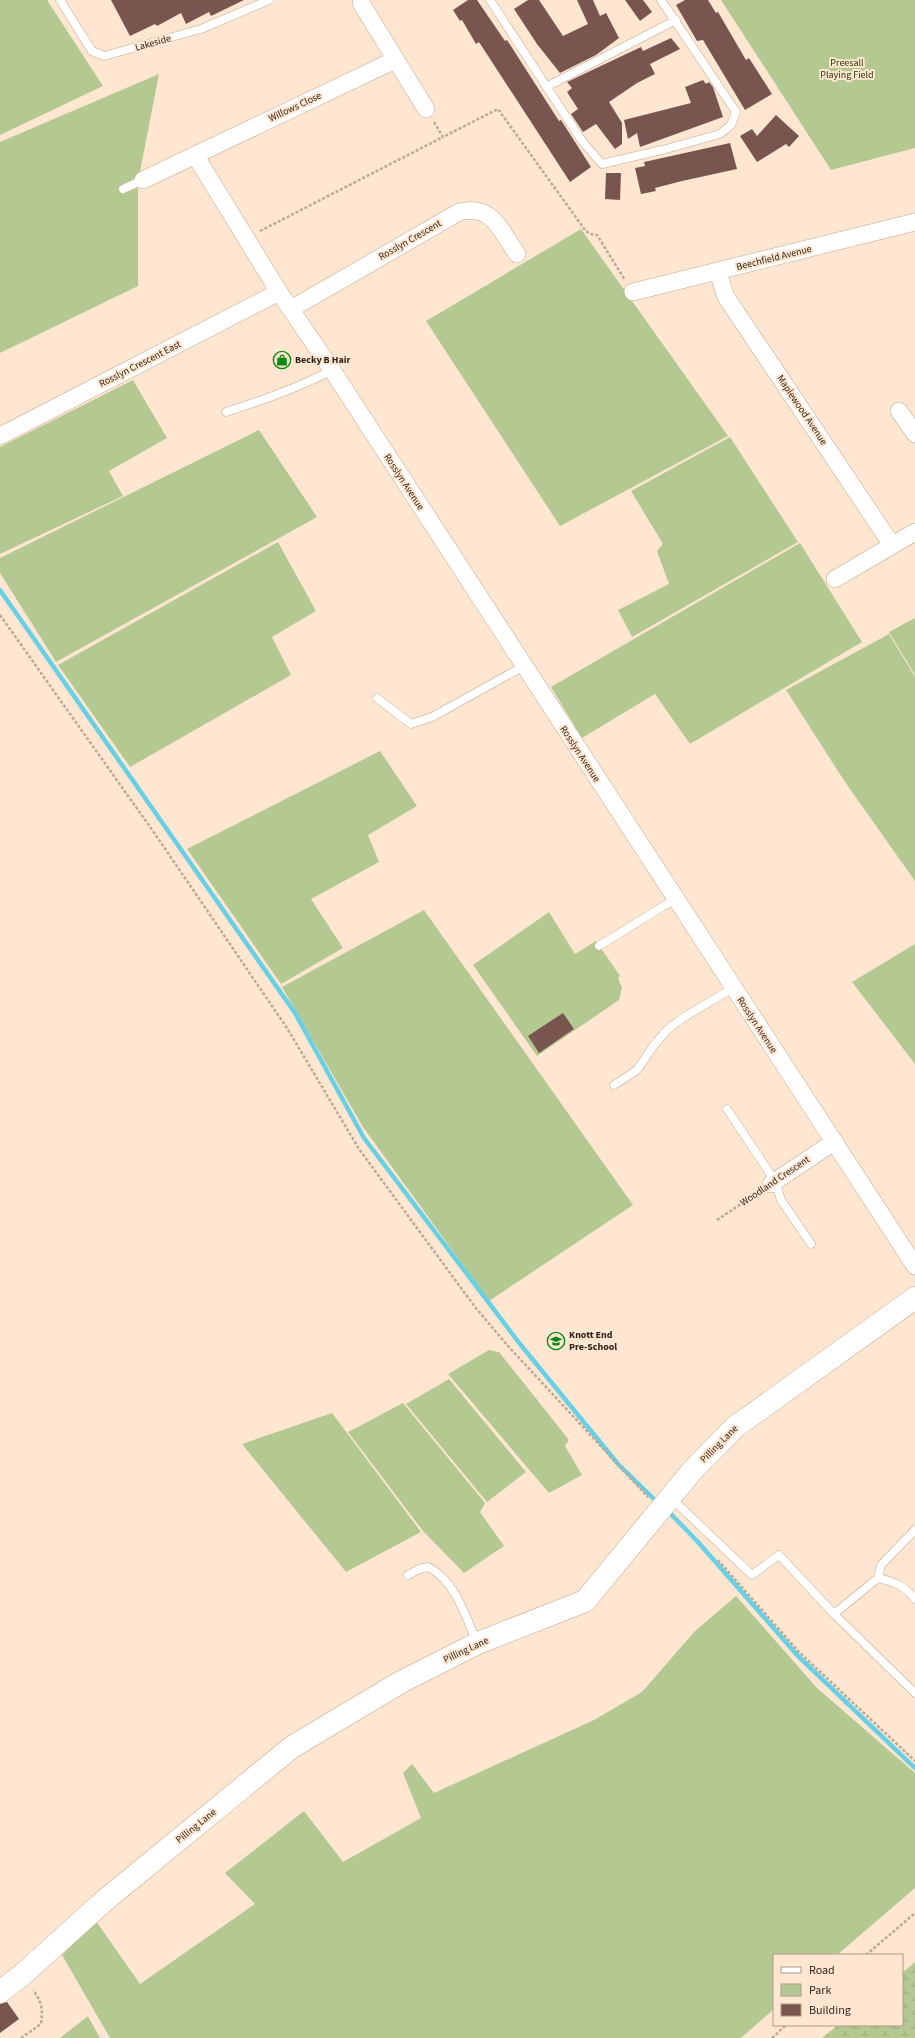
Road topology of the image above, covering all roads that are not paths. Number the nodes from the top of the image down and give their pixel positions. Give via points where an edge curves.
1 (60, 0) edge
2 (269, 0) edge
3 (490, 0) edge
4 (661, 0) edge
5 (361, 3) dead end
6 (676, 20) junction
7 (395, 60) junction
8 (546, 87) junction
9 (426, 109) road end
10 (196, 155) junction
11 (143, 180) joint
12 (123, 189) dead end
13 (915, 222) edge
14 (517, 254) dead end
15 (718, 272) junction
16 (279, 292) junction
17 (633, 292) road end
18 (291, 309) junction
19 (332, 370) junction
20 (900, 411) dead end
21 (226, 412) dead end
22 (915, 434) edge
23 (0, 436) edge
24 (915, 532) edge
25 (892, 545) junction
26 (836, 579) dead end
27 (524, 666) junction
28 (377, 698) dead end
29 (675, 899) junction
30 (600, 946) dead end
31 (733, 988) junction
32 (614, 1085) dead end
33 (727, 1109) dead end
34 (834, 1142) junction
35 (773, 1183) junction
36 (811, 1244) dead end
37 (915, 1266) edge
38 (915, 1298) edge
39 (665, 1503) junction
40 (915, 1530) edge
41 (408, 1576) dead end
42 (878, 1578) junction
43 (915, 1599) edge
44 (834, 1614) junction
45 (478, 1643) junction
46 (915, 1693) edge
47 (0, 1992) edge

1 - 2 lane, Lakeside via 92,51 104,56 201,29
3 - 8 lane
4 - 6 lane
5 - 7 street
6 - 8 lane
6 - 8 lane via 736,112 731,125 720,134 602,164 582,141
7 - 9 street
7 - 10 street, Willows Close
10 - 11 street, Willows Close
10 - 16 street, Rosslyn Avenue
11 - 12 lane
13 - 15 street, Beechfield Avenue
14 - 18 street, Rosslyn Crescent via 489,215 471,209 459,212
15 - 17 street, Beechfield Avenue
15 - 25 street, Maplewood Avenue via 726,297
16 - 18 street, Rosslyn Avenue
16 - 23 street, Rosslyn Crescent East
18 - 19 street, Rosslyn Avenue
19 - 21 lane via 279,395
19 - 27 street, Rosslyn Avenue
20 - 22 street
24 - 25 street
25 - 26 street
27 - 28 lane via 432,717 411,724
27 - 29 street, Rosslyn Avenue
29 - 30 lane
29 - 31 street, Rosslyn Avenue
31 - 32 lane via 668,1029 637,1070
31 - 34 street, Rosslyn Avenue
33 - 35 lane
34 - 35 street, Woodland Crescent
34 - 37 street, Rosslyn Avenue
35 - 36 lane via 781,1200
38 - 39 street, Pilling Lane via 736,1426
39 - 44 lane via 752,1575 779,1555
39 - 45 street, Pilling Lane via 585,1601
40 - 42 lane via 881,1565
41 - 45 lane via 428,1567 436,1570 456,1597
42 - 43 lane via 898,1583
42 - 44 lane
44 - 46 lane
45 - 47 street, Pilling Lane via 401,1682 292,1748 104,1901

